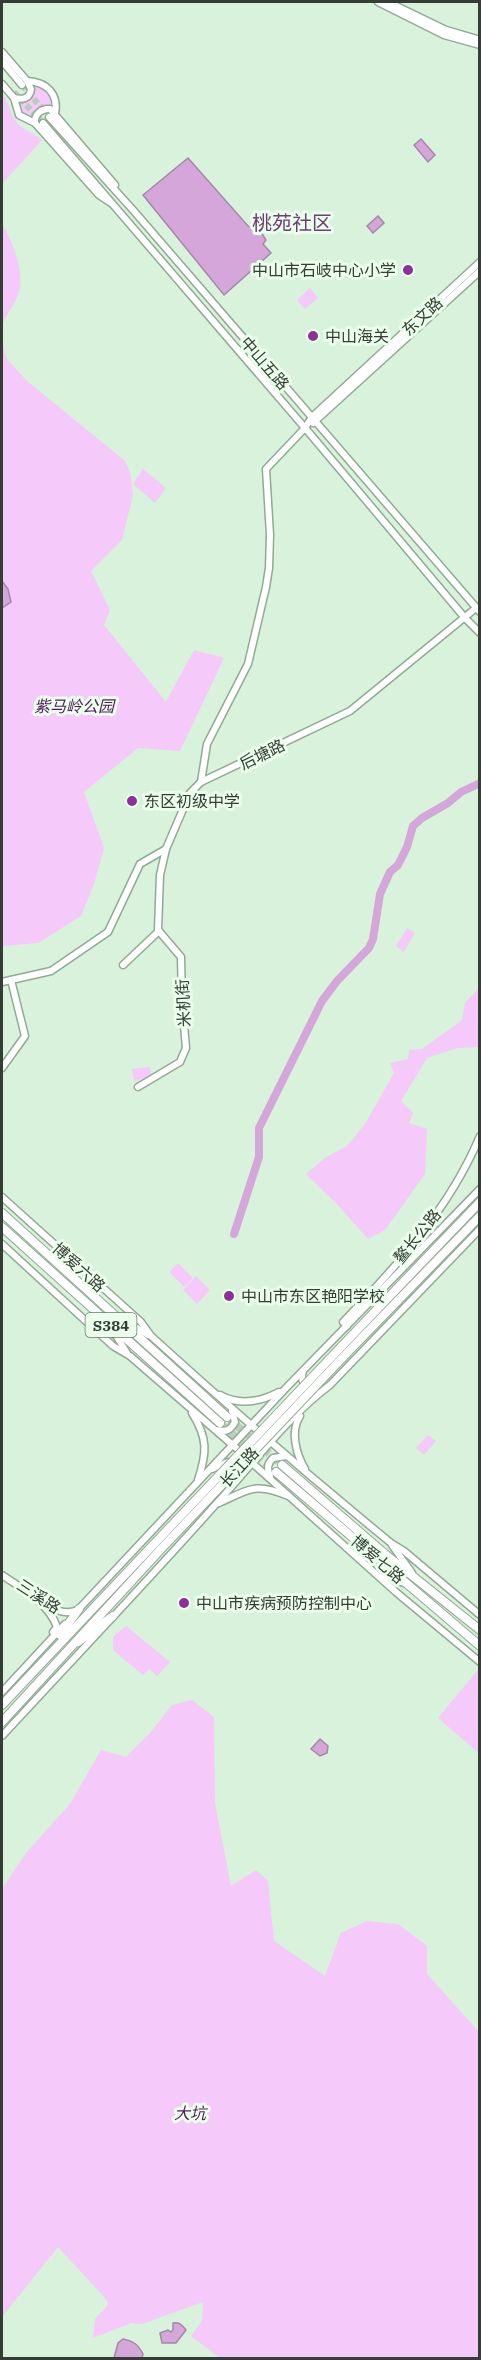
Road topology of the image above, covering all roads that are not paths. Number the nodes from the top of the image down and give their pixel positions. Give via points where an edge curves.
1 (378, 2) edge
2 (388, 2) edge
3 (480, 40) edge
4 (480, 45) edge
5 (2, 52) edge
6 (2, 61) edge
7 (2, 77) edge
8 (25, 83) junction
9 (2, 84) edge
10 (14, 95) junction
11 (52, 116) junction
12 (35, 123) junction
13 (43, 123) tunnel mouth
14 (112, 203) junction
15 (480, 262) edge
16 (480, 271) edge
17 (314, 419) junction
18 (305, 428) junction
19 (478, 610) edge
20 (465, 618) junction
21 (480, 633) edge
22 (201, 782) junction
23 (166, 849) junction
24 (159, 931) junction
25 (123, 965) dead end
26 (11, 980) junction
27 (2, 982) edge
28 (2, 1068) edge
29 (138, 1087) dead end
30 (480, 1136) edge
31 (480, 1189) edge
32 (480, 1196) edge
33 (2, 1197) edge
34 (480, 1202) edge
35 (467, 1203) junction
36 (2, 1213) edge
37 (480, 1216) edge
38 (2, 1227) edge
39 (480, 1227) edge
40 (2, 1244) edge
41 (419, 1252) junction
42 (397, 1287) junction
43 (420, 1291) junction
44 (110, 1311) junction
45 (384, 1314) junction
46 (106, 1321) junction
47 (347, 1326) junction
48 (151, 1336) junction
49 (343, 1351) junction
50 (130, 1356) junction
51 (304, 1370) junction
52 (285, 1389) junction
53 (323, 1390) junction
54 (211, 1391) junction
55 (308, 1403) junction
56 (186, 1405) junction
57 (229, 1413) junction
58 (251, 1425) junction
59 (218, 1427) junction
60 (261, 1434) joint
61 (270, 1442) junction
62 (233, 1445) junction
63 (243, 1454) joint
64 (287, 1456) junction
65 (252, 1462) junction
66 (209, 1470) junction
67 (276, 1472) junction
68 (310, 1477) junction
69 (197, 1483) junction
70 (228, 1491) junction
71 (293, 1499) junction
72 (216, 1504) junction
73 (391, 1543) junction
74 (158, 1546) junction
75 (2, 1573) edge
76 (379, 1575) junction
77 (414, 1576) junction
78 (406, 1584) junction
79 (79, 1609) junction
80 (480, 1615) edge
81 (113, 1616) junction
82 (480, 1630) edge
83 (47, 1642) junction
84 (480, 1646) edge
85 (69, 1647) junction
86 (44, 1660) junction
87 (480, 1662) edge
88 (2, 1692) edge
89 (2, 1705) edge
90 (2, 1722) edge
91 (2, 1736) edge

1 - 4 main road via 444,35
2 - 3 main road via 445,30
5 - 8 main road, 中山五路
6 - 8 main road, 中山五路
7 - 10 main road, 中山五路
8 - 10 main road via 31,89 28,96 20,100
8 - 11 main road, 中山五路 via 45,84 51,90 56,101
9 - 10 main road, 中山五路
10 - 12 main road, 中山五路 via 19,115
11 - 12 main road via 50,109 42,110
11 - 17 main road, 中山五路
12 - 14 main road, 中山五路 via 99,195
13 - 14 main road, 中山五路
14 - 18 main road, 中山五路
15 - 17 main road, 东文路
16 - 17 main road, 东文路
17 - 18 main road
17 - 19 main road, 中山五路
18 - 20 main road, 中山五路
18 - 22 main road via 266,468 270,535 266,587 248,664 207,744
19 - 20 main road, 后塘路
20 - 21 main road, 中山五路
20 - 22 main road, 后塘路 via 350,711
22 - 23 main road via 190,793
23 - 24 main road via 160,875
23 - 26 main road via 140,864 108,932 51,971
24 - 25 main road
24 - 29 main road, 米机街 via 181,957 186,1048 180,1062
26 - 27 main road
26 - 28 main road via 25,1036
30 - 47 main road, 鳌长公路 via 463,1174 421,1236 343,1322
31 - 35 main road, 长江路
32 - 35 main road
33 - 48 main road, 博爱六路 via 141,1322
34 - 42 highway, 长江路
35 - 41 main road, 长江路
36 - 44 highway, 博爱六路 / S384
37 - 45 highway, 长江路
38 - 46 highway, 博爱六路 / S384
39 - 43 main road, 长江路
40 - 50 main road, 博爱六路 via 113,1346
41 - 42 main road
41 - 47 main road, 长江路
42 - 49 highway, 长江路
43 - 45 main road
43 - 53 main road, 长江路
44 - 48 main road
44 - 57 highway, 博爱六路 / S384
45 - 49 highway, 长江路
46 - 50 main road
46 - 59 highway, 博爱六路 / S384
47 - 51 main road, 长江路
48 - 54 main road, 博爱六路
49 - 74 highway, 长江路, bridge
50 - 56 main road, 博爱六路
51 - 52 main road, 长江路
51 - 53 main road via 303,1383 312,1391
52 - 54 main road via 255,1402 228,1399
52 - 58 main road, 长江路
53 - 55 main road, 长江路
54 - 57 main road, 博爱六路
55 - 61 main road, 长江路
55 - 68 main road via 294,1430 296,1448
56 - 59 main road, 博爱六路
56 - 69 main road via 199,1424 205,1444 205,1459
57 - 58 main road, 博爱六路
57 - 59 main road via 235,1422 231,1428 225,1431
58 - 60 main road, 博爱六路
58 - 62 main road, 长江路
59 - 62 main road, 博爱六路
60 - 61 main road, 博爱七路
61 - 64 main road, 博爱七路
61 - 65 main road, 长江路
62 - 63 main road, 博爱六路
62 - 66 main road, 长江路
63 - 65 main road, 博爱七路
64 - 67 main road via 268,1463 267,1469
64 - 68 main road, 博爱七路
65 - 67 main road, 博爱七路
65 - 70 main road, 长江路
66 - 69 main road, 长江路
66 - 70 main road via 228,1462 234,1464 238,1473
67 - 71 main road, 博爱七路
67 - 77 highway, 博爱七路
67 - 78 highway, 博爱七路
68 - 73 main road, 博爱七路
69 - 79 main road, 长江路
70 - 72 main road, 长江路
71 - 72 main road via 269,1488 252,1488
71 - 76 main road, 博爱七路
72 - 81 main road, 长江路
73 - 77 main road
73 - 80 main road
74 - 85 highway, 长江路
74 - 86 highway, 长江路
75 - 79 main road, 三溪路 via 59,1612
75 - 83 main road, 三溪路 via 50,1612 57,1627
76 - 78 main road
76 - 87 main road, 博爱七路
77 - 82 highway, 博爱七路
78 - 84 highway, 博爱七路
79 - 83 main road, 长江路
79 - 86 highway
81 - 85 highway
81 - 91 main road, 长江路
83 - 88 main road, 长江路
85 - 90 highway, 长江路
86 - 89 highway, 长江路

